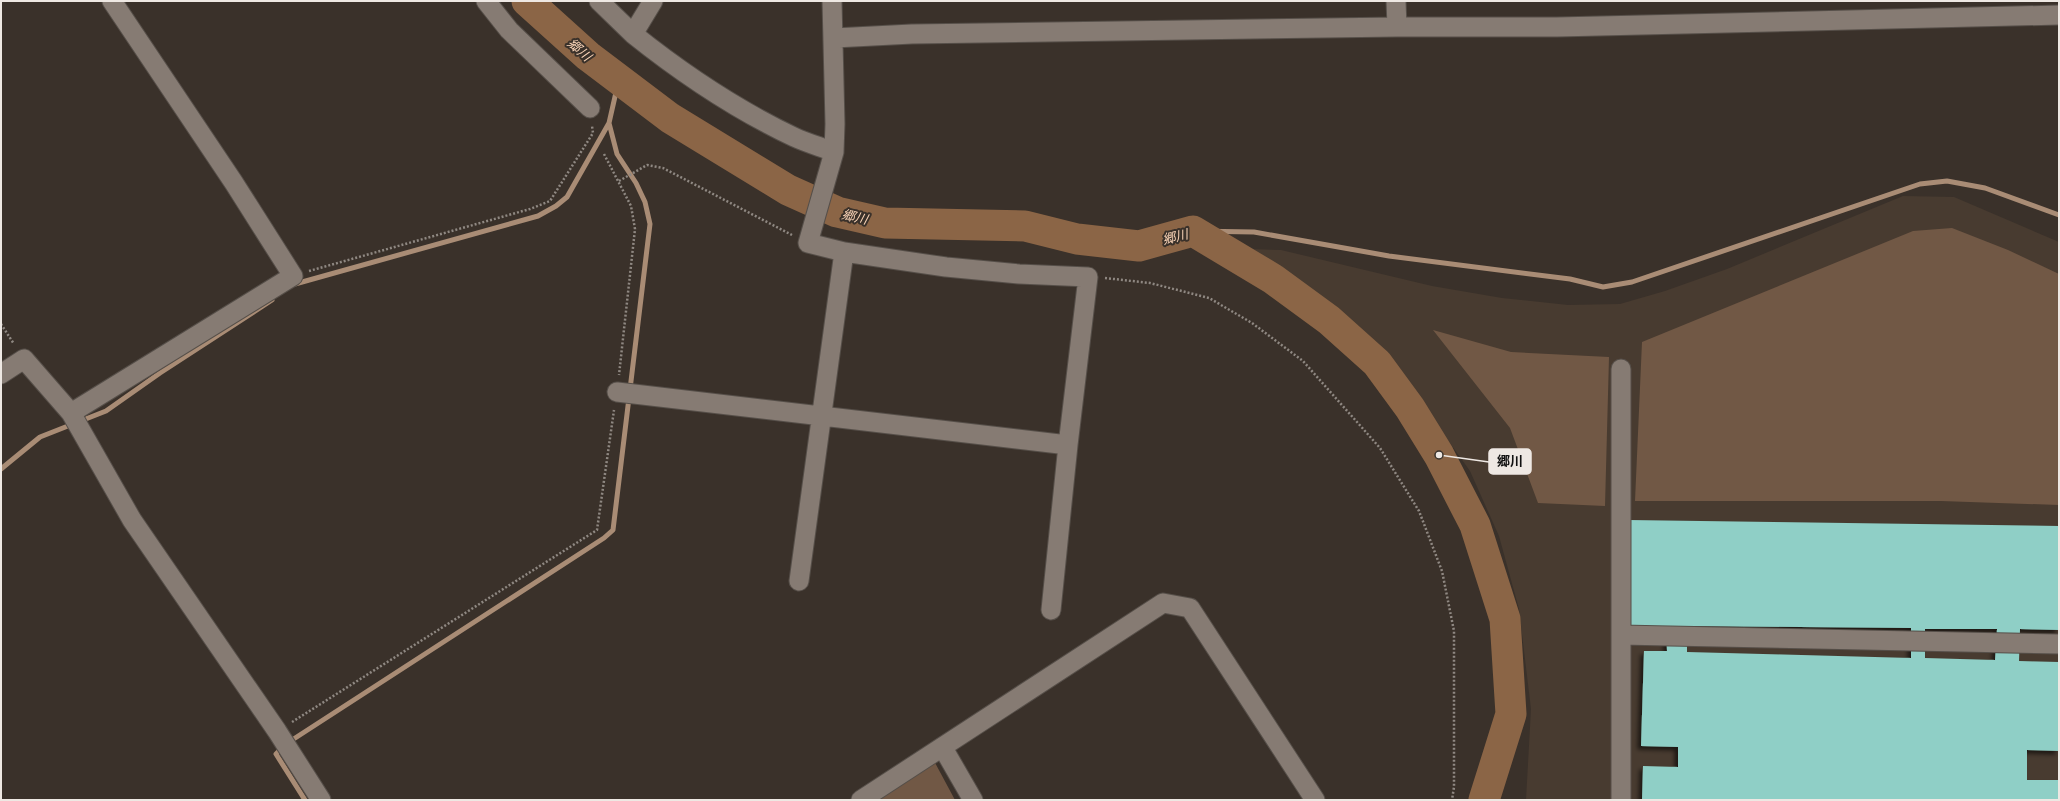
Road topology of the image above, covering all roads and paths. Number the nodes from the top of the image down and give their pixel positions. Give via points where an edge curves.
1 (112, 1) edge
2 (486, 1) edge
3 (599, 1) edge
4 (653, 1) edge
5 (832, 1) edge
6 (1396, 1) edge
7 (2059, 15) edge
8 (1397, 27) junction
9 (633, 34) junction
10 (834, 38) junction
11 (590, 108) joint
12 (834, 152) junction
13 (604, 154) dead end
14 (619, 181) junction
15 (808, 243) junction
16 (844, 252) junction
17 (293, 276) junction
18 (1088, 277) junction
19 (1, 324) edge
20 (24, 359) junction
21 (1620, 369) dead end
22 (1, 374) edge
23 (617, 392) junction
24 (71, 413) junction
25 (822, 417) junction
26 (1068, 446) junction
27 (799, 581) dead end
28 (1051, 610) dead end
29 (1621, 635) junction
30 (2059, 644) edge
31 (277, 732) junction
32 (943, 748) junction
33 (321, 800) edge
34 (861, 800) edge
35 (973, 800) edge
36 (1315, 800) edge
37 (1452, 800) edge
38 (1621, 800) edge

1 - 17 street
2 - 11 street via 509,30
3 - 9 street
4 - 9 street
5 - 10 street
6 - 8 street
7 - 8 street via 1557,27
8 - 10 street via 912,34
9 - 12 street via 665,60 733,105 795,138
10 - 12 street
11 - 17 path via 593,133 550,201 530,209
12 - 15 street
13 - 14 path
14 - 15 path via 647,165 663,168
14 - 23 path via 631,206 635,229
15 - 16 street
16 - 18 street via 946,268
16 - 25 street
17 - 24 street
18 - 26 street
18 - 37 path via 1150,283 1209,298 1252,323 1303,361 1380,448 1419,511 1442,571 1454,631
19 - 20 path
20 - 22 street
20 - 24 street
21 - 29 street
23 - 25 street
23 - 31 path via 597,530
24 - 31 street via 132,520
25 - 26 street
25 - 27 street
26 - 28 street
29 - 30 street
29 - 38 street
31 - 33 street
32 - 34 street
32 - 35 street
32 - 36 street via 1163,603 1190,608

